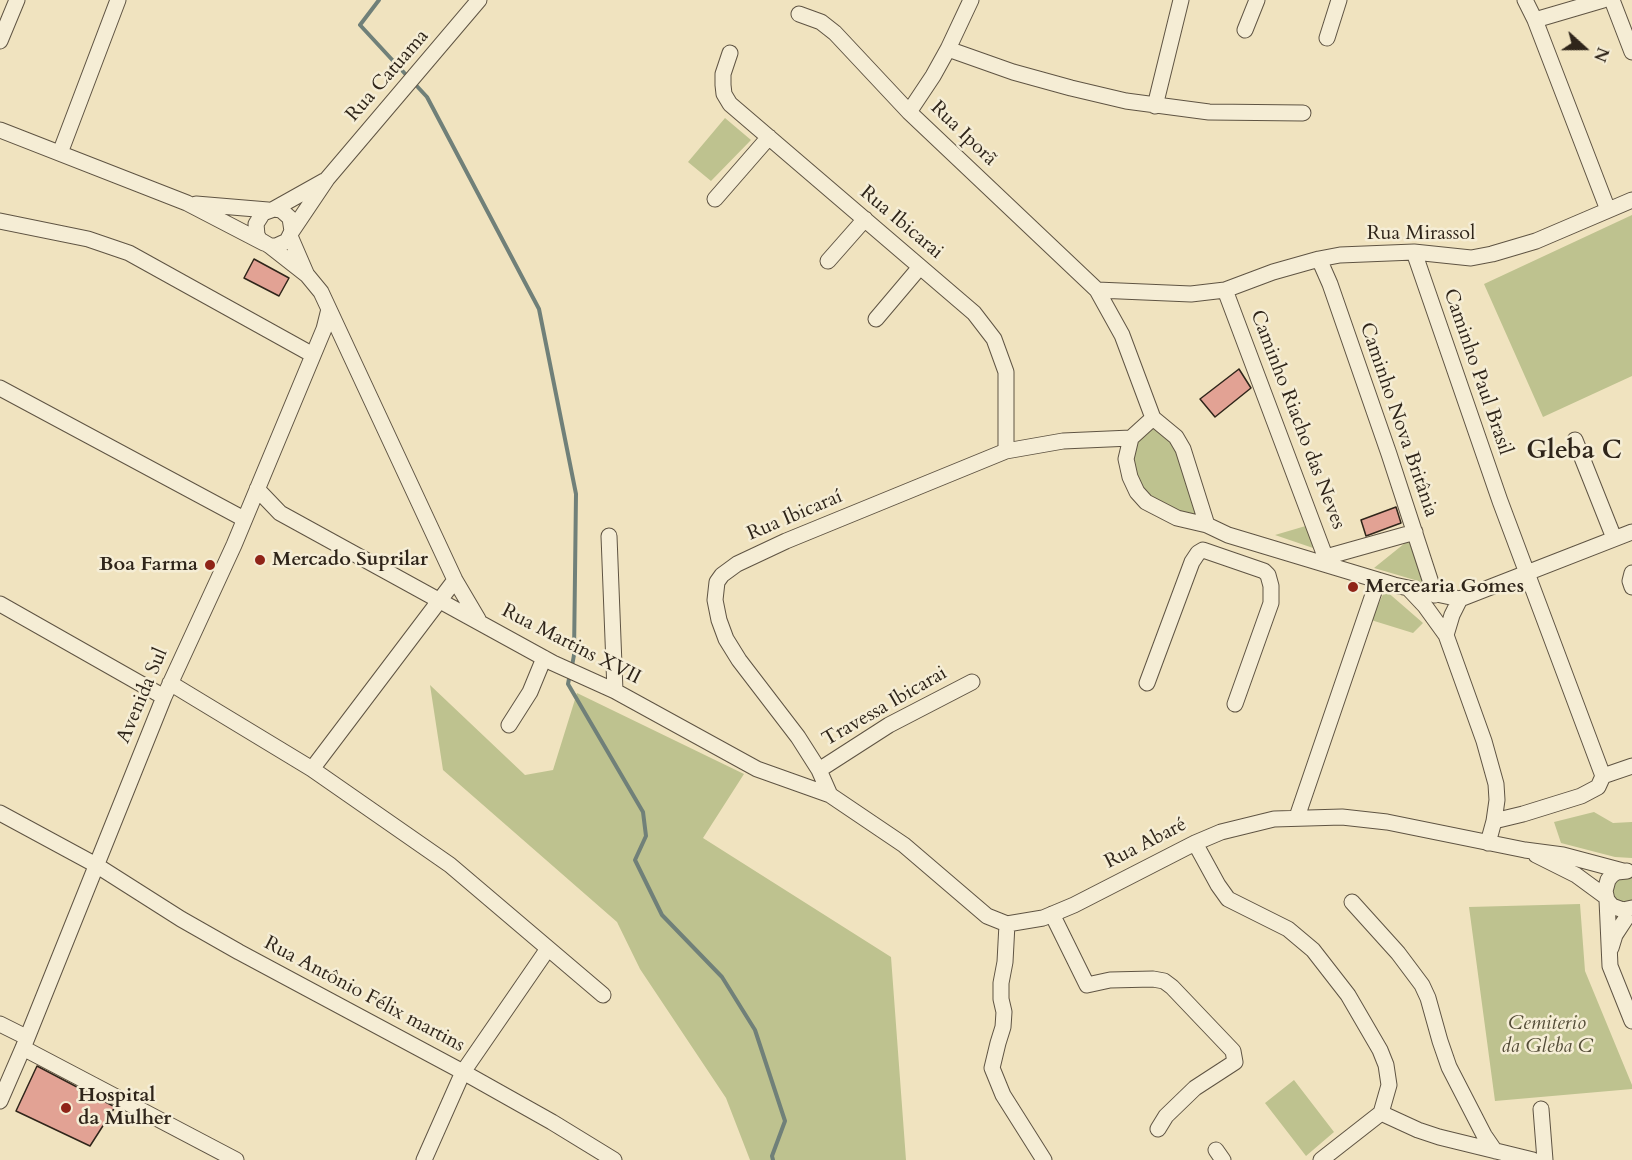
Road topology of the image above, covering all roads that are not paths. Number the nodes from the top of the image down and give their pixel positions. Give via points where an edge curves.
1 (17, 0) edge
2 (117, 0) edge
3 (479, 0) edge
4 (970, 0) edge
5 (1181, 0) edge
6 (1257, 0) edge
7 (1339, 0) edge
8 (1525, 0) edge
9 (1603, 0) edge
10 (1612, 0) edge
11 (799, 14) dead end
12 (1535, 20) junction
13 (1245, 30) dead end
14 (1327, 38) dead end
15 (0, 41) edge
16 (948, 49) junction
17 (1632, 52) edge
18 (730, 53) dead end
19 (1155, 106) junction
20 (909, 112) junction
21 (1303, 113) dead end
22 (0, 130) edge
23 (770, 137) junction
24 (60, 153) junction
25 (327, 179) junction
26 (715, 199) dead end
27 (1632, 200) edge
28 (187, 203) junction
29 (271, 209) junction
30 (1608, 210) junction
31 (865, 219) junction
32 (0, 221) edge
33 (291, 234) junction
34 (268, 245) junction
35 (1414, 252) junction
36 (1319, 259) junction
37 (828, 261) dead end
38 (920, 267) junction
39 (307, 275) junction
40 (1097, 290) junction
41 (1226, 290) junction
42 (329, 309) junction
43 (876, 319) dead end
44 (313, 356) junction
45 (0, 388) edge
46 (1153, 418) junction
47 (1131, 438) junction
48 (1575, 440) dead end
49 (1006, 451) junction
50 (257, 489) junction
51 (279, 513) junction
52 (246, 514) junction
53 (1207, 525) junction
54 (1415, 532) junction
55 (1632, 532) edge
56 (609, 536) dead end
57 (1614, 538) junction
58 (1247, 540) junction
59 (1327, 560) junction
60 (1240, 563) junction
61 (1526, 572) junction
62 (1632, 573) edge
63 (455, 580) junction
64 (1378, 580) junction
65 (1632, 587) edge
66 (1409, 589) junction
67 (1435, 595) junction
68 (1460, 599) junction
69 (440, 600) junction
70 (0, 604) edge
71 (479, 622) junction
72 (1446, 635) junction
73 (548, 660) junction
74 (972, 682) dead end
75 (170, 683) junction
76 (1147, 683) dead end
77 (615, 691) junction
78 (164, 698) junction
79 (1235, 704) dead end
80 (509, 724) dead end
81 (1632, 766) edge
82 (312, 769) junction
83 (819, 770) junction
84 (1603, 776) junction
85 (831, 795) junction
86 (0, 813) edge
87 (1297, 817) junction
88 (1494, 821) junction
89 (1195, 843) junction
90 (1488, 843) junction
91 (1526, 850) junction
92 (96, 865) junction
93 (1629, 872) edge
94 (1606, 898) junction
95 (1352, 902) dead end
96 (1632, 908) edge
97 (1052, 914) junction
98 (1007, 924) junction
99 (548, 950) junction
100 (1609, 956) junction
101 (603, 995) dead end
102 (1632, 1021) edge
103 (0, 1024) edge
104 (25, 1043) junction
105 (463, 1072) junction
106 (2, 1092) edge
107 (1541, 1109) dead end
108 (1381, 1113) junction
109 (1158, 1129) dead end
110 (1495, 1151) junction
111 (236, 1160) edge
112 (423, 1160) edge
113 (614, 1160) edge
114 (1044, 1160) edge
115 (1321, 1160) edge
116 (1533, 1160) edge
117 (1545, 1160) edge

1 - 15 street
2 - 24 street
3 - 25 street, Rua Catuama
4 - 16 street
5 - 19 street
6 - 13 street
7 - 14 street
8 - 12 street
9 - 12 street
10 - 17 street
11 - 20 street, Rua Iporã via 821,22 835,33
12 - 30 street
16 - 19 street via 1071,88
16 - 20 street
18 - 23 street, Rua Ibicarai via 723,74 724,94 730,104
19 - 21 street via 1209,112
20 - 40 street, Rua Iporã
22 - 24 street
23 - 26 street
23 - 31 street, Rua Ibicarai
24 - 28 street
25 - 29 street, Rua Catuama
25 - 33 street, Rua Catuama
27 - 30 street, Rua Mirassol
28 - 29 street
28 - 34 street, Rua Martins XVII
29 - 33 street via 286,213 292,225
29 - 34 street via 256,224 257,235
30 - 35 street, Rua Mirassol via 1536,241 1492,254 1471,258
31 - 37 street
31 - 38 street, Rua Ibicarai
32 - 44 street via 88,239 129,253
33 - 34 street via 282,244
33 - 39 street, Rua Martins XVII
34 - 39 street, Rua Martins XVII
35 - 36 street, Rua Mirassol
35 - 61 street, Caminho Paul Brasil
36 - 41 street, Rua Mirassol
36 - 54 street, Caminho Nova Britânia
38 - 43 street
38 - 49 street, Rua Ibicarai via 974,313 994,339 1006,372
39 - 42 street, Rua Martins XVII
40 - 41 street, Rua Mirassol via 1191,294
40 - 46 street, Rua Iporã via 1122,335
41 - 59 street, Caminho Riacho das Neves
42 - 44 street, Avenida Sul
42 - 63 street, Rua Martins XVII
44 - 50 street, Avenida Sul
45 - 52 street
46 - 47 street
46 - 53 street via 1176,436 1183,449
47 - 49 street, Rua Ibicaraí via 1063,441
47 - 53 street via 1127,467 1146,502 1190,522
48 - 57 street
49 - 83 street, Rua Ibicaraí via 751,556 717,582 716,610 726,639
50 - 51 street
50 - 52 street, Avenida Sul
51 - 52 street
51 - 69 street
52 - 75 street, Avenida Sul
53 - 58 street
54 - 59 street
54 - 67 street, Caminho Nova Britânia
55 - 57 street
56 - 77 street
57 - 61 street
58 - 59 street
58 - 60 street
59 - 64 street
60 - 76 street via 1203,550 1198,553
60 - 79 street via 1267,573 1272,593
61 - 68 street
61 - 84 street, Caminho Paul Brasil
62 - 65 street
63 - 69 street
63 - 71 street, Rua Martins XVII
64 - 66 street
64 - 87 street
66 - 67 street
66 - 72 street
67 - 68 street
68 - 72 street
69 - 71 street
69 - 82 street
70 - 78 street
71 - 73 street, Rua Martins XVII
72 - 88 street via 1491,764 1496,792
73 - 77 street, Rua Martins XVII
73 - 80 street
74 - 83 street, Travessa Ibicarai via 889,725
75 - 78 street, Avenida Sul
75 - 82 street
77 - 85 street, Rua Martins XVII via 757,769
78 - 92 street, Avenida Sul
81 - 84 street
82 - 99 street via 450,865
83 - 85 street, Rua Ibicaraí
84 - 88 street via 1598,787 1581,796
85 - 98 street via 904,845 987,916
86 - 92 street, Rua Antônio Félix martins
87 - 89 street, Rua Abaré via 1239,827
87 - 90 street, Rua Abaré via 1387,822
88 - 90 street
89 - 97 street, Rua Abaré
89 - 108 street via 1228,899 1300,938 1348,995 1386,1065 1389,1084
90 - 91 street, Rua Abaré
91 - 93 street, Rua Abaré
91 - 94 street, Rua Abaré via 1576,875
92 - 104 street, Avenida Sul
92 - 105 street, Rua Antônio Félix martins via 239,952
93 - 94 street via 1617,872 1608,880
94 - 96 street, Rua Abaré via 1617,909
94 - 100 street
95 - 110 street via 1422,985 1449,1067
96 - 100 street via 1615,935
97 - 98 street, Rua Abaré
97 - 109 street via 1087,985 1110,980 1164,981 1233,1051 1235,1062 1180,1101
98 - 114 street via 1001,983 1003,1028 992,1068 1003,1095
99 - 101 street
99 - 105 street
100 - 102 street
103 - 104 street
104 - 106 street, Avenida Sul
104 - 111 street
105 - 112 street
105 - 113 street, Rua Antônio Félix martins
107 - 117 street
108 - 110 street via 1418,1130
108 - 115 street
110 - 116 street

